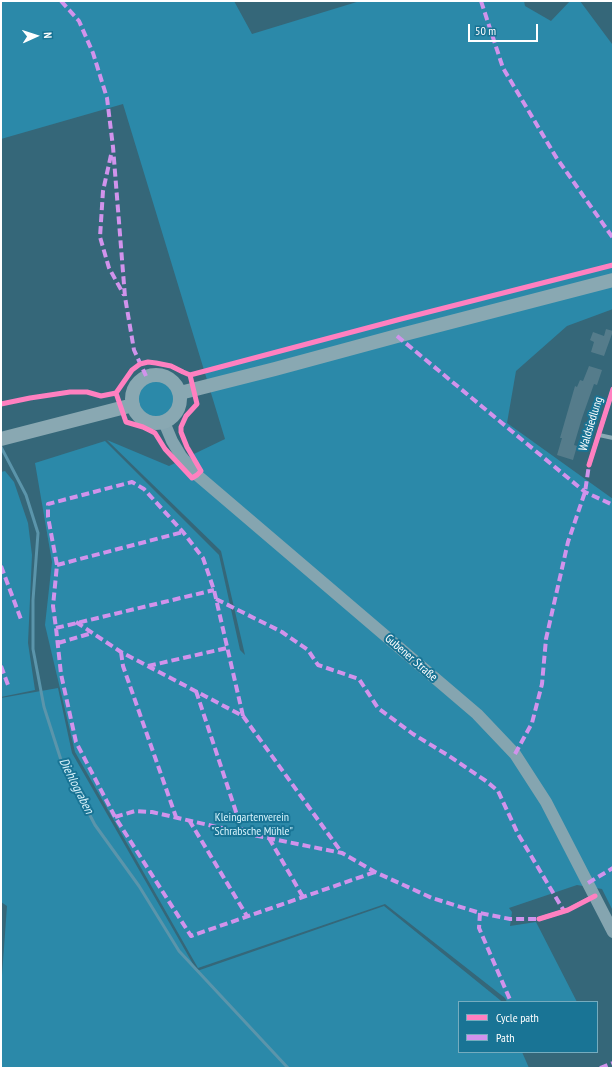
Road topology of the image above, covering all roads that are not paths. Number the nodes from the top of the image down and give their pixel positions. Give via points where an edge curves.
1 (613, 280) edge
2 (613, 389) edge
3 (180, 393) junction
4 (133, 405) junction
5 (164, 422) junction
6 (599, 435) junction
7 (6, 438) edge
8 (613, 438) edge
9 (589, 465) dead end
10 (595, 896) junction
11 (539, 919) dead end
12 (613, 932) edge

1 - 3 main road
2 - 6 street, Waldsiedlung
3 - 4 main road via 170,378 146,376 136,385 132,398
3 - 5 main road via 180,406 173,416
4 - 5 main road via 141,418 148,422
4 - 7 main road
5 - 10 main road, Gubener Straße via 181,456 197,475 477,714 515,754 546,802
6 - 8 street, Waldsiedlung
6 - 9 street, Waldsiedlung
10 - 11 street via 568,910
10 - 12 main road, Gubener Straße

